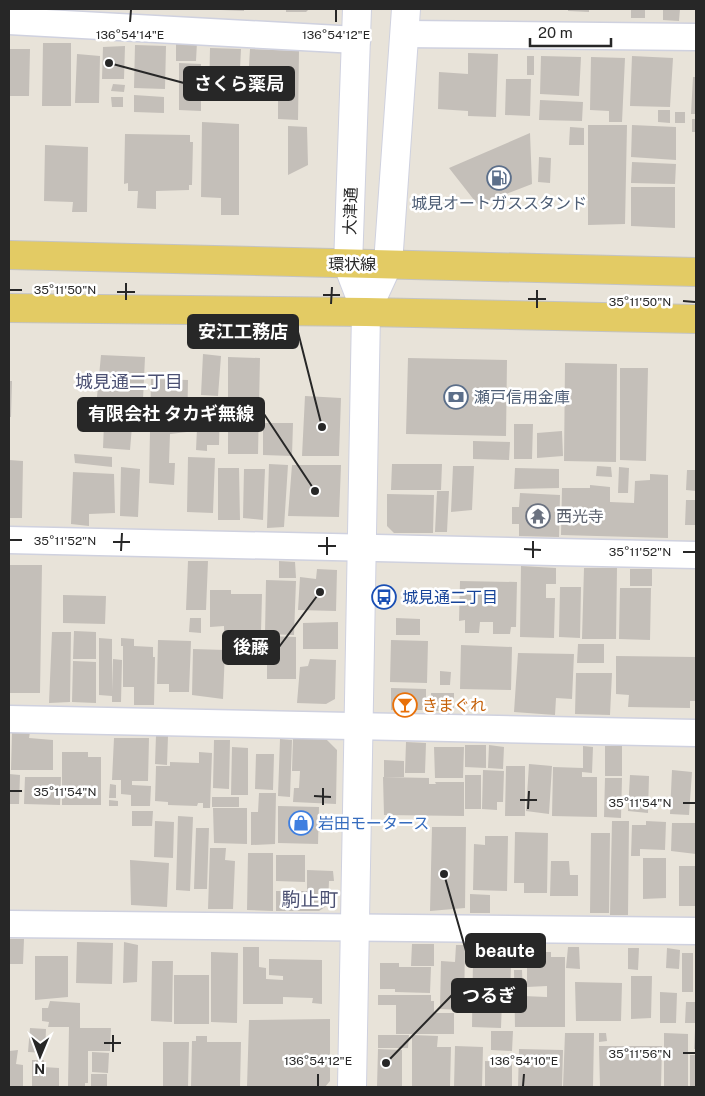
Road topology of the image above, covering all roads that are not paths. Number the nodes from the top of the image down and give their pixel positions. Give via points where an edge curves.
1 (358, 9) edge
2 (9, 21) edge
3 (405, 22) edge
4 (696, 37) edge
5 (357, 40) junction
6 (9, 255) edge
7 (388, 264) junction
8 (348, 265) junction
9 (696, 272) edge
10 (9, 308) edge
11 (366, 312) junction
12 (696, 319) edge
13 (9, 540) edge
14 (362, 549) junction
15 (696, 555) edge
16 (9, 719) edge
17 (360, 726) junction
18 (696, 733) edge
19 (9, 924) edge
20 (356, 928) junction
21 (696, 931) edge
22 (352, 1087) edge

1 - 5 street, 大津通
2 - 5 street
3 - 4 street
3 - 7 street
5 - 8 street, 大津通
6 - 8 main road, 環状線
7 - 8 main road, 環状線
7 - 9 main road, 環状線
7 - 11 street
8 - 11 street, 大津通
10 - 11 main road
11 - 12 main road
11 - 14 street
13 - 14 street
14 - 15 street
14 - 17 street
16 - 17 street
17 - 18 street
17 - 20 street
19 - 20 street
20 - 21 street
20 - 22 street

